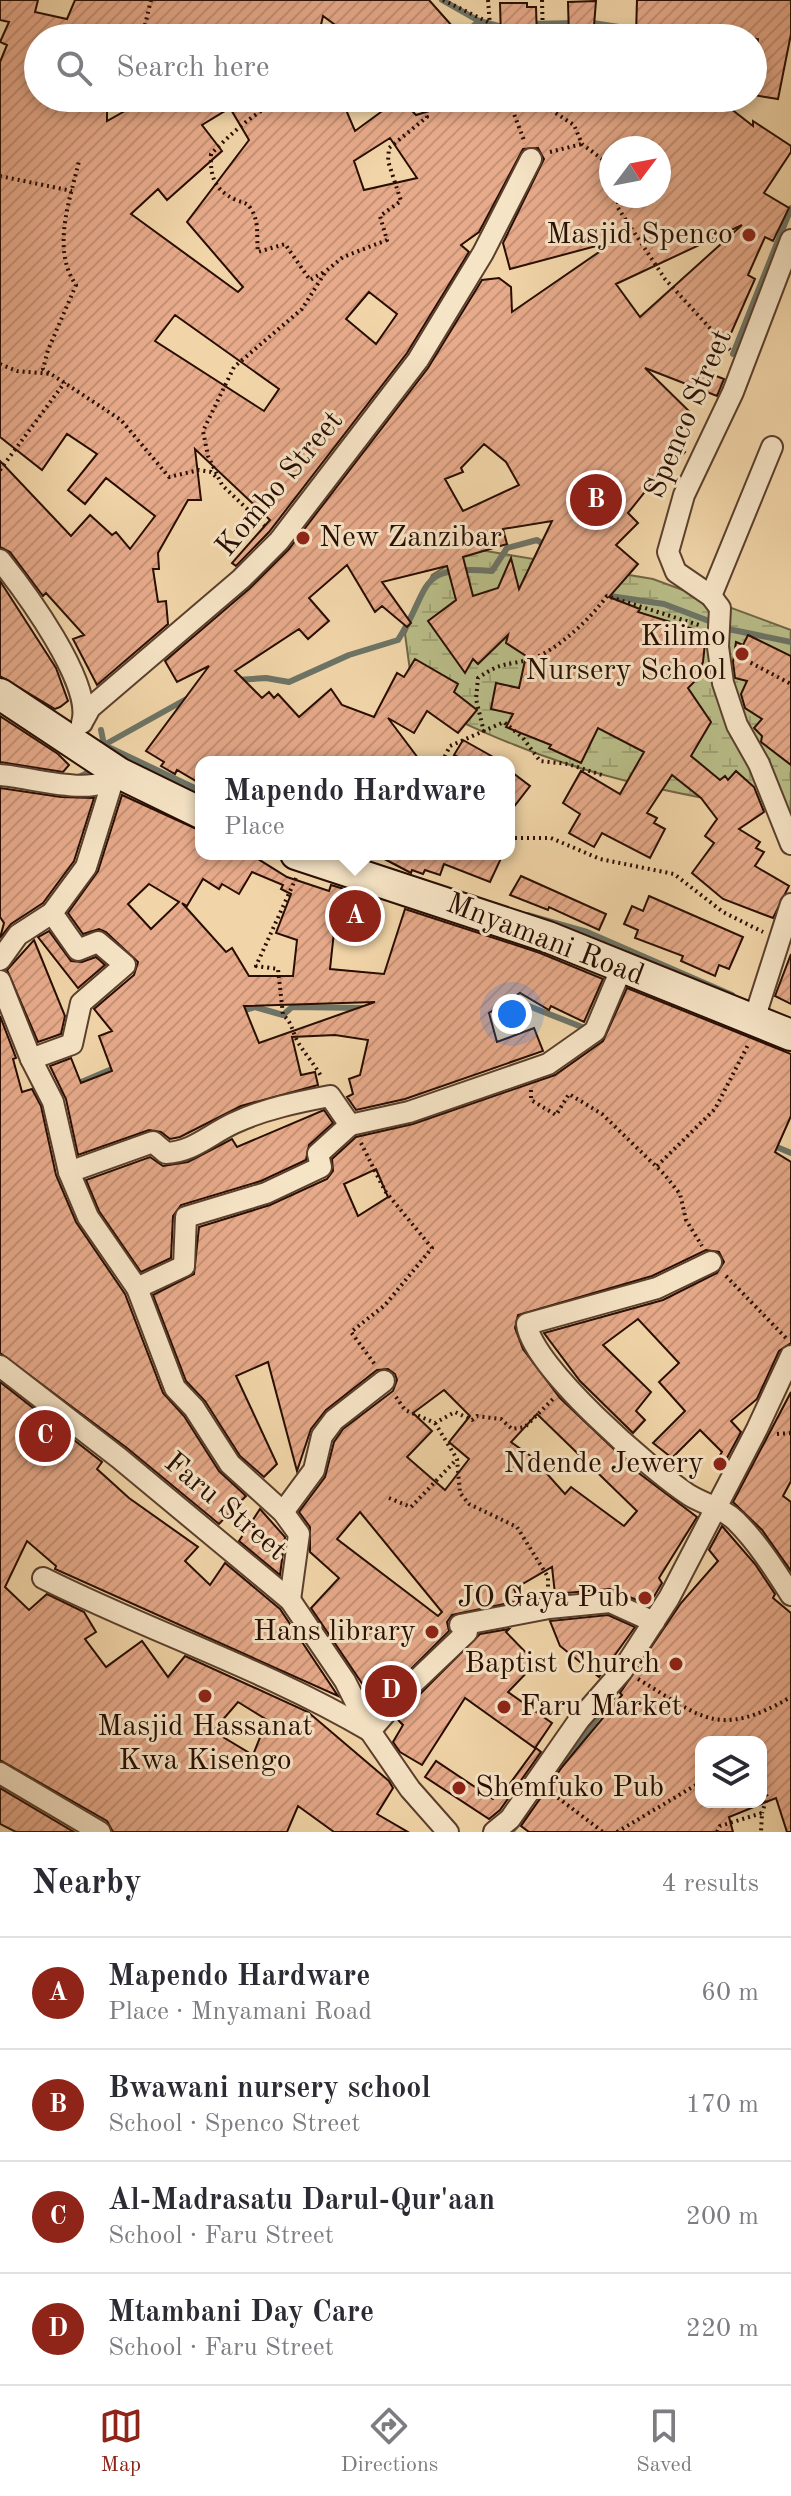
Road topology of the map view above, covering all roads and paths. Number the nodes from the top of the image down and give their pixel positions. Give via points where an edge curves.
1 (151, 0) edge
2 (443, 0) edge
3 (488, 0) edge
4 (542, 0) edge
5 (488, 22) joint
6 (145, 24) edge
7 (543, 24) edge
8 (260, 112) edge
9 (424, 112) edge
10 (554, 112) edge
11 (599, 157) edge
12 (531, 159) dead end
13 (79, 161) dead end
14 (0, 176) edge
15 (72, 191) junction
16 (618, 208) edge
17 (791, 240) edge
18 (326, 271) junction
19 (747, 357) junction
20 (0, 364) edge
21 (51, 374) junction
22 (65, 382) junction
23 (772, 447) dead end
24 (0, 470) edge
25 (222, 485) junction
26 (279, 541) junction
27 (0, 560) edge
28 (711, 596) junction
29 (718, 647) junction
30 (791, 684) edge
31 (0, 694) edge
32 (78, 732) junction
33 (484, 732) junction
34 (445, 756) edge
35 (0, 775) edge
36 (605, 776) dead end
37 (116, 777) junction
38 (195, 810) edge
39 (515, 838) edge
40 (791, 844) edge
41 (298, 860) edge
42 (313, 860) edge
43 (791, 904) edge
44 (52, 913) junction
45 (780, 940) junction
46 (0, 960) edge
47 (622, 967) junction
48 (0, 981) edge
49 (758, 1023) junction
50 (791, 1035) edge
51 (31, 1059) junction
52 (529, 1068) junction
53 (330, 1096) junction
54 (350, 1125) junction
55 (657, 1166) junction
56 (69, 1172) junction
57 (711, 1262) junction
58 (137, 1288) junction
59 (791, 1343) edge
60 (791, 1356) edge
61 (0, 1366) edge
62 (384, 1381) junction
63 (566, 1386) junction
64 (435, 1423) junction
65 (457, 1459) junction
66 (389, 1498) dead end
67 (718, 1507) junction
68 (283, 1512) junction
69 (43, 1578) dead end
70 (791, 1595) edge
71 (290, 1600) junction
72 (549, 1608) junction
73 (654, 1622) junction
74 (622, 1671) junction
75 (791, 1697) edge
76 (370, 1731) junction
77 (0, 1773) edge
78 (534, 1782) junction
79 (695, 1786) edge
80 (764, 1808) edge
81 (762, 1813) junction
82 (509, 1828) edge
83 (100, 1832) edge
84 (448, 1832) edge
85 (603, 1832) edge
86 (617, 1832) edge
87 (717, 1832) edge
88 (761, 1832) edge

1 - 6 path
2 - 5 path
3 - 5 path
4 - 7 path
8 - 18 path via 211,154 210,174 252,210 258,252 285,244 310,280
9 - 18 path via 427,117 389,148 401,201 380,216 387,240 343,257
10 - 11 path via 574,125 582,144
12 - 26 street, Kombo Street via 483,253 418,360
13 - 15 path
14 - 15 path
15 - 21 path via 63,234 66,265 76,285 48,350 43,369
16 - 19 path via 665,279 733,354
17 - 19 street, Spenco Street
18 - 25 path via 302,309 234,367 216,401 203,431
19 - 28 street, Spenco Street via 669,540 670,565
20 - 21 path
21 - 22 path
22 - 24 path
22 - 25 path via 121,420 169,477 199,470 211,472
23 - 28 street
25 - 26 path
26 - 32 street, Kombo Street via 90,708
27 - 32 street via 47,621 82,701
28 - 29 street via 721,615
29 - 30 path
29 - 33 path via 708,627 607,596 557,645 532,659 507,661 478,678 476,699
29 - 40 street via 737,725
31 - 32 street
32 - 37 street
33 - 34 path via 450,746
33 - 36 path via 504,722 540,761
35 - 37 street via 50,785
37 - 38 street
37 - 44 street via 86,867
39 - 45 path via 551,838 600,859 674,874 723,912
41 - 53 path via 256,966 278,969 283,1015
42 - 47 street, Mnyamani Road
43 - 45 street
44 - 46 street via 18,935
44 - 51 street via 78,950 98,942 125,965 81,1003 72,1044
45 - 49 street via 758,1007
47 - 49 street, Mnyamani Road
47 - 52 street via 595,1031 548,1064
48 - 51 street
49 - 50 street, Mnyamani Road
49 - 55 path via 715,1109
51 - 56 street via 53,1102
52 - 54 street via 409,1112
52 - 55 path via 531,1100 556,1115 569,1094 602,1114
53 - 54 street
53 - 56 street via 233,1123 178,1153 166,1153 153,1142
54 - 58 street via 318,1154 321,1167 266,1193 186,1217 184,1266
54 - 62 path via 385,1191 432,1248 385,1305 351,1332
55 - 57 path via 680,1194 686,1220
56 - 58 street via 88,1217
57 - 59 path via 716,1261 737,1290
57 - 63 street via 642,1293 527,1324 536,1347
58 - 68 street via 175,1388 230,1464
60 - 67 street
61 - 71 street, Faru Street
62 - 64 path via 405,1410
62 - 68 street via 334,1420 322,1436 314,1470
63 - 64 path via 525,1427 512,1429 501,1419 472,1420 455,1412
63 - 67 street via 666,1479
64 - 65 path
65 - 66 path via 411,1507
65 - 72 path via 460,1493 469,1504 517,1527 548,1577
67 - 70 street via 737,1522
67 - 73 street
68 - 71 street via 300,1540
69 - 76 street, Faru Street via 299,1692
71 - 76 street, Faru Street via 345,1681
72 - 73 street via 610,1602
72 - 76 street via 460,1625 467,1632
73 - 74 street
74 - 75 path via 716,1722 756,1715
74 - 78 street
76 - 84 street, Faru Street
77 - 83 street
78 - 82 street
78 - 85 path
79 - 86 path
80 - 81 path
81 - 87 path via 720,1826
81 - 88 path

